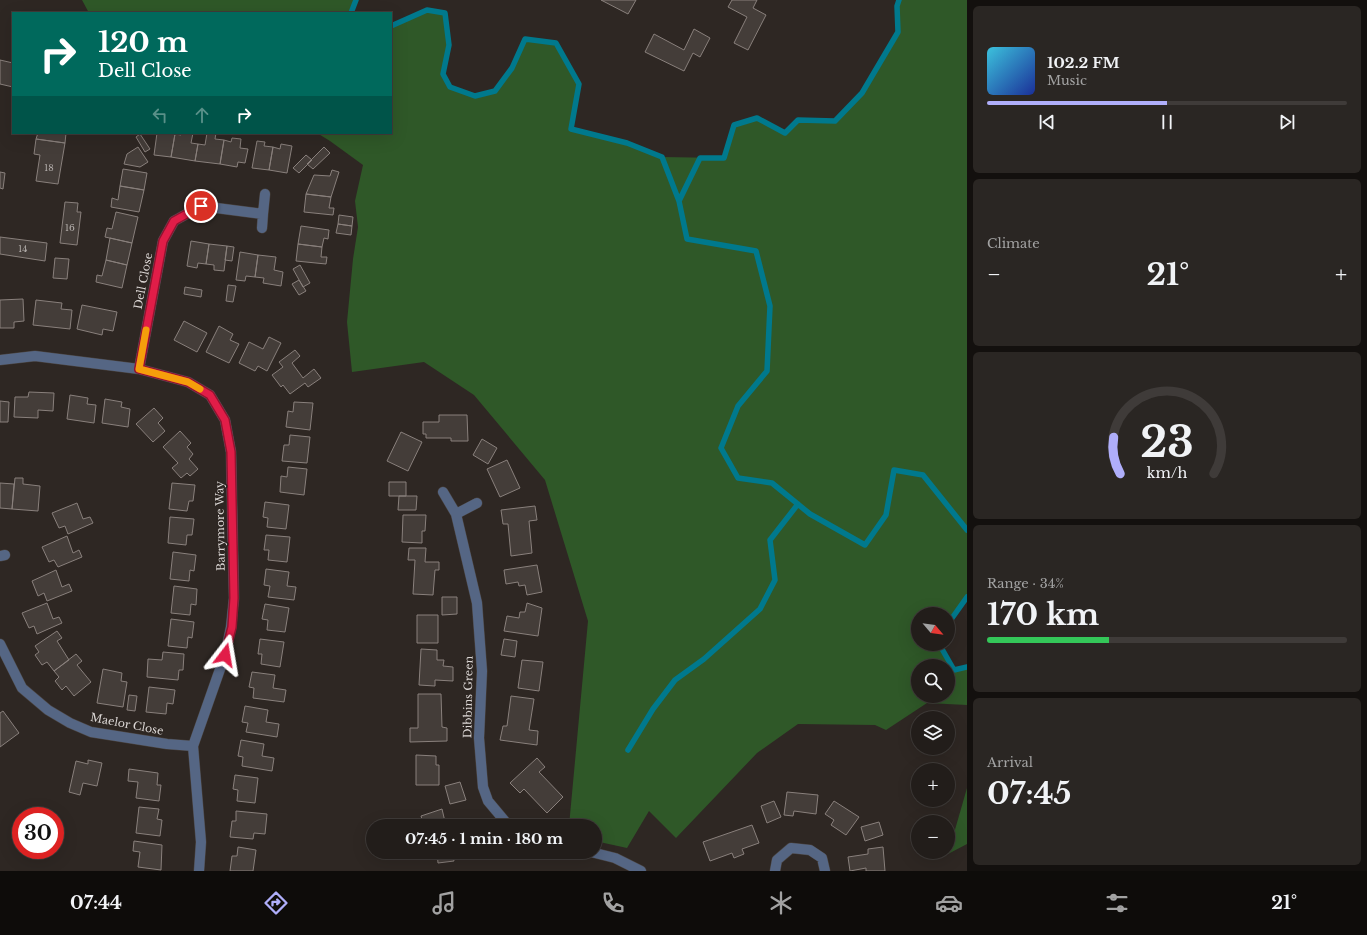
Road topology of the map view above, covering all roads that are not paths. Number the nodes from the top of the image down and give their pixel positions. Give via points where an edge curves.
1 (265, 194) dead end
2 (263, 214) junction
3 (262, 228) dead end
4 (0, 360) edge
5 (139, 369) junction
6 (443, 492) dead end
7 (477, 503) dead end
8 (456, 514) junction
9 (0, 644) edge
10 (193, 746) junction
11 (503, 819) edge
12 (602, 855) edge
13 (199, 871) edge
14 (641, 871) edge
15 (775, 871) edge
16 (826, 871) edge

1 - 2 street
2 - 3 street
2 - 5 street, Dell Close via 201,206 174,221 163,241
4 - 5 street, Barrymore Way via 34,356
5 - 10 street, Barrymore Way via 188,382 210,395 225,420 231,452 234,598 232,627 225,655
6 - 8 street, Dibbins Green
7 - 8 street
8 - 11 street, Dibbins Green via 477,603 482,671 479,738 483,786 488,801
9 - 10 street, Maelor Close via 22,688 48,710 70,723 91,732
10 - 13 street, Barrymore Way via 201,842
12 - 14 street
15 - 16 street via 777,860 792,848 810,850 822,858

